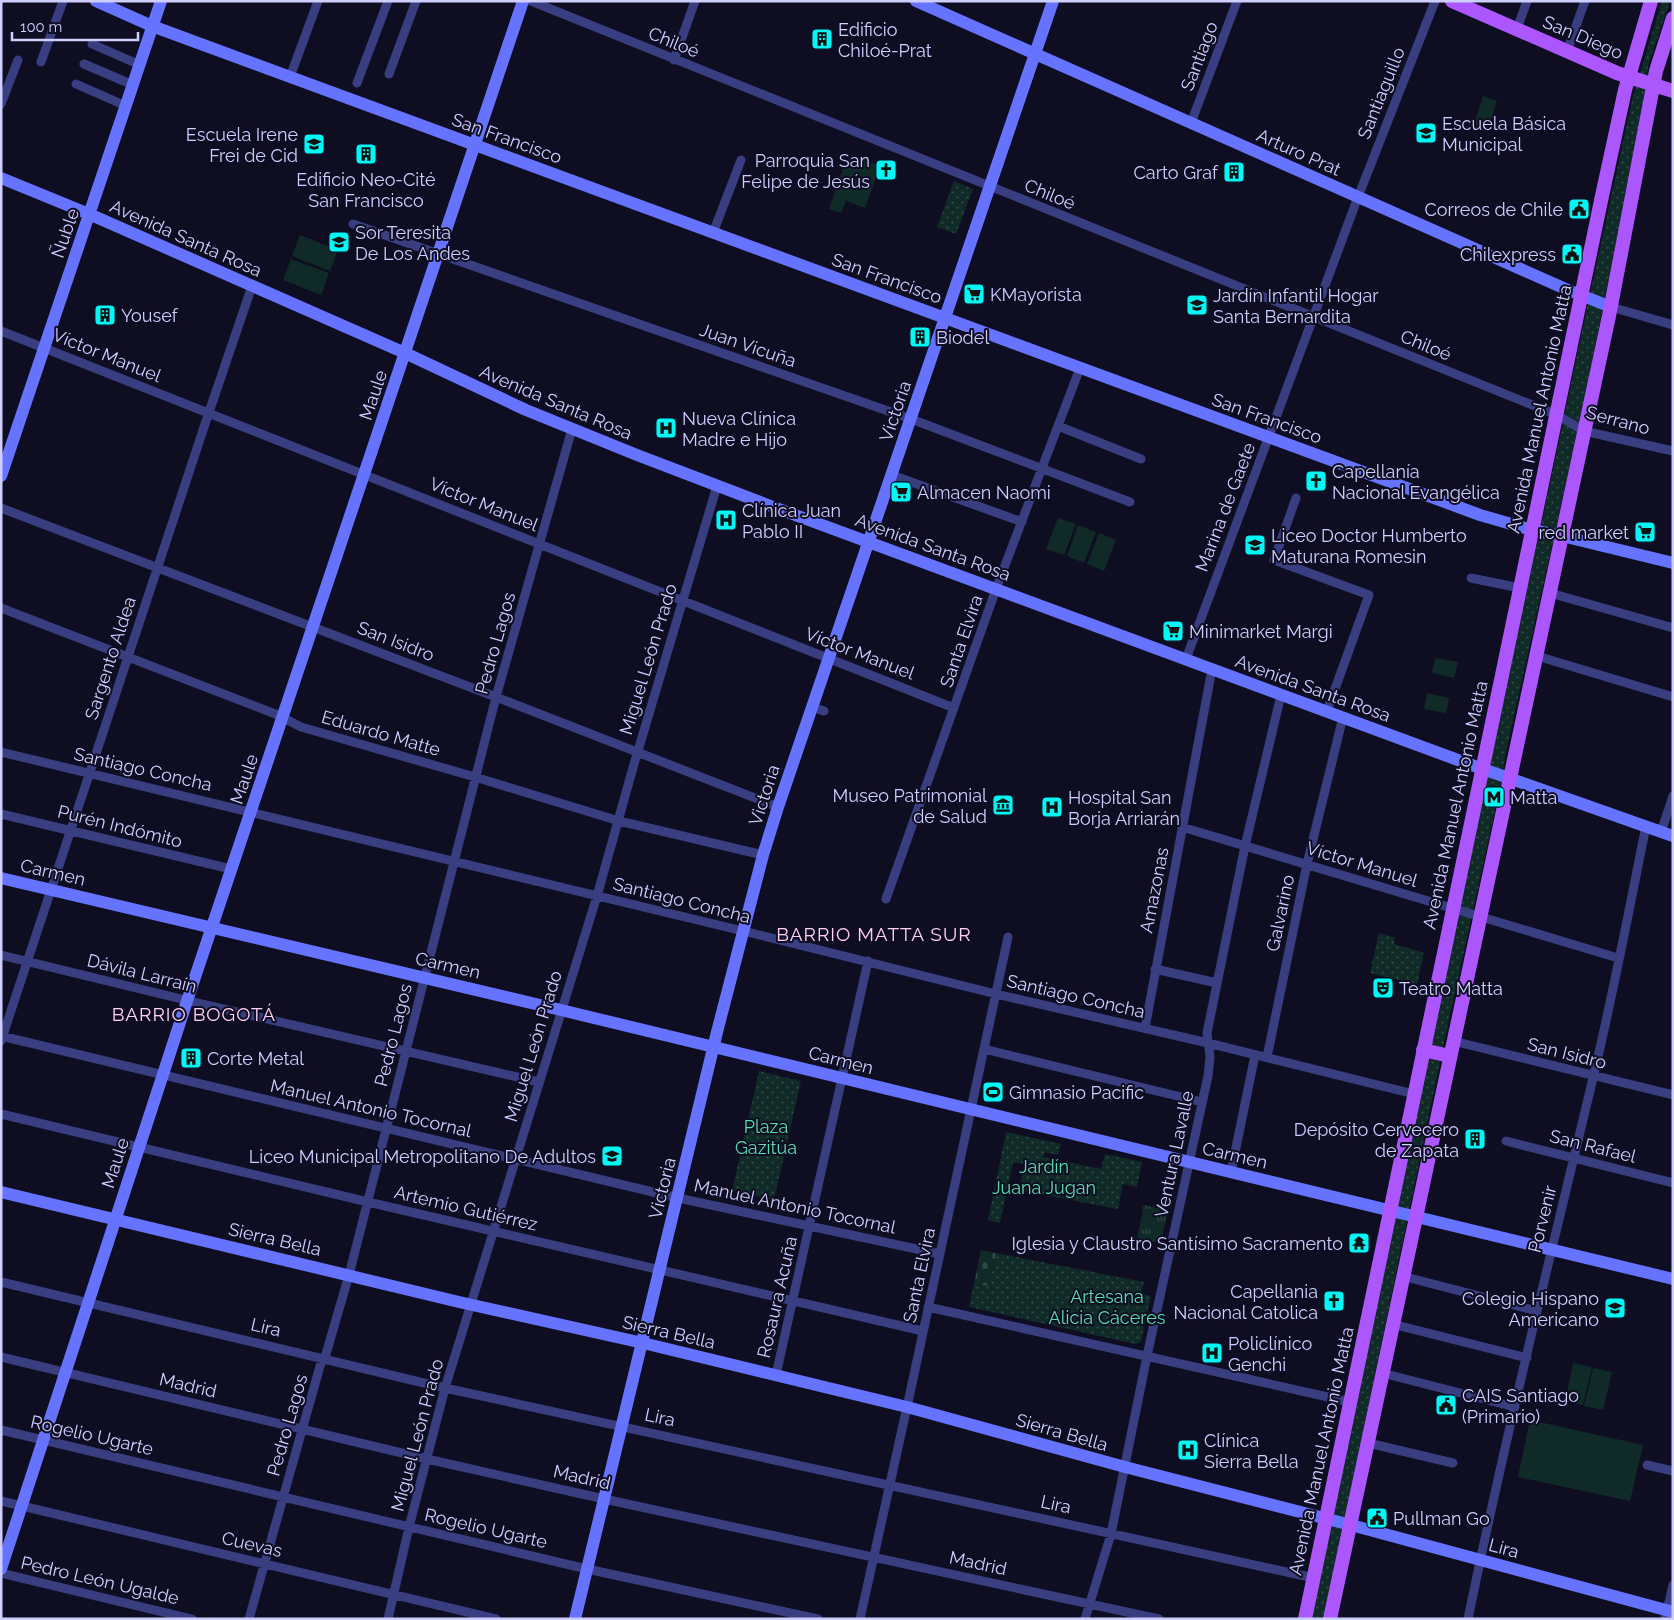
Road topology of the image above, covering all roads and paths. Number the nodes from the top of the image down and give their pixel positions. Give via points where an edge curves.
1 (63, 1) edge
2 (96, 1) edge
3 (161, 1) edge
4 (318, 1) edge
5 (388, 1) edge
6 (416, 1) edge
7 (523, 1) edge
8 (532, 1) edge
9 (695, 1) edge
10 (916, 1) edge
11 (1053, 1) edge
12 (1237, 1) edge
13 (1435, 1) edge
14 (1452, 1) edge
15 (1527, 1) edge
16 (1584, 1) edge
17 (1651, 1) edge
18 (1673, 18) edge
19 (152, 26) junction
20 (1517, 29) junction
21 (92, 44) dead end
22 (1566, 51) junction
23 (1035, 54) junction
24 (18, 60) dead end
25 (674, 60) junction
26 (41, 62) dead end
27 (84, 64) dead end
28 (140, 65) junction
29 (389, 74) dead end
30 (290, 77) junction
31 (1628, 77) junction
32 (76, 84) dead end
33 (1654, 84) junction
34 (133, 85) junction
35 (354, 90) junction
36 (1673, 91) edge
37 (1, 104) edge
38 (126, 106) junction
39 (1190, 123) junction
40 (475, 145) junction
41 (741, 160) dead end
42 (1, 178) edge
43 (990, 187) junction
44 (1358, 197) junction
45 (89, 214) junction
46 (353, 224) dead end
47 (713, 233) junction
48 (438, 254) junction
49 (252, 286) junction
50 (1582, 296) junction
51 (1611, 307) junction
52 (1313, 317) junction
53 (946, 318) junction
54 (1673, 325) edge
55 (1, 331) edge
56 (44, 348) junction
57 (405, 353) junction
58 (1080, 368) junction
59 (208, 413) junction
60 (1557, 415) junction
61 (911, 419) junction
62 (1058, 426) junction
63 (572, 429) junction
64 (1584, 431) junction
65 (1269, 437) junction
66 (1673, 451) edge
67 (1141, 459) dead end
68 (1042, 468) junction
69 (364, 475) junction
70 (892, 475) junction
71 (1, 476) edge
72 (717, 486) junction
73 (1296, 498) dead end
74 (1130, 502) dead end
75 (1, 508) edge
76 (1022, 522) junction
77 (1532, 530) junction
78 (1562, 536) junction
79 (868, 542) junction
80 (540, 544) junction
81 (1673, 564) edge
82 (157, 568) junction
83 (1471, 578) dead end
84 (1520, 588) junction
85 (996, 589) junction
86 (1550, 593) junction
87 (682, 601) junction
88 (1, 608) edge
89 (313, 628) junction
90 (1673, 628) edge
91 (1537, 656) junction
92 (128, 657) junction
93 (829, 659) junction
94 (1186, 659) junction
95 (1212, 669) junction
96 (1282, 694) junction
97 (496, 697) junction
98 (1673, 697) edge
99 (954, 708) junction
100 (1328, 712) junction
101 (1343, 717) junction
102 (283, 718) junction
103 (1, 752) edge
104 (638, 752) junction
105 (1482, 768) junction
106 (89, 773) junction
107 (476, 777) junction
108 (1509, 779) junction
109 (1673, 796) edge
110 (778, 807) junction
111 (251, 812) junction
112 (1, 814) edge
113 (619, 821) junction
114 (1646, 826) junction
115 (1182, 827) junction
116 (70, 830) junction
117 (1667, 834) edge
118 (1245, 846) junction
119 (763, 855) junction
120 (454, 861) junction
121 (1307, 864) junction
122 (231, 869) junction
123 (1, 878) edge
124 (51, 890) junction
125 (597, 896) junction
126 (886, 899) dead end
127 (1454, 908) junction
128 (1480, 916) junction
129 (212, 928) junction
130 (744, 931) junction
131 (1008, 937) dead end
132 (1, 955) edge
133 (1618, 958) junction
134 (27, 961) junction
135 (868, 961) junction
136 (1156, 969) junction
137 (424, 978) junction
138 (1217, 983) junction
139 (996, 994) junction
140 (187, 1000) junction
141 (561, 1010) junction
142 (1145, 1028) junction
143 (2, 1038) edge
144 (1453, 1041) junction
145 (1208, 1043) junction
146 (714, 1047) junction
147 (984, 1049) junction
148 (1423, 1050) junction
149 (405, 1052) junction
150 (1255, 1055) junction
151 (1450, 1056) junction
152 (1267, 1058) junction
153 (163, 1074) junction
154 (1593, 1076) junction
155 (842, 1078) junction
156 (539, 1082) junction
157 (1414, 1094) junction
158 (1673, 1095) edge
159 (1202, 1102) junction
160 (971, 1110) junction
161 (1, 1114) edge
162 (386, 1128) junction
163 (1506, 1141) dead end
164 (138, 1147) junction
165 (1574, 1158) junction
166 (515, 1159) junction
167 (1189, 1162) junction
168 (1231, 1172) junction
169 (1673, 1183) edge
170 (1, 1192) edge
171 (678, 1198) junction
172 (368, 1202) junction
173 (1390, 1210) junction
174 (1415, 1217) junction
175 (115, 1219) junction
176 (810, 1226) junction
177 (493, 1231) junction
178 (1552, 1250) junction
179 (940, 1254) junction
180 (660, 1270) junction
181 (349, 1275) junction
182 (1402, 1276) junction
183 (1673, 1278) edge
184 (1, 1282) edge
185 (793, 1301) junction
186 (88, 1303) junction
187 (471, 1305) junction
188 (928, 1307) junction
189 (1538, 1311) junction
190 (1392, 1324) junction
191 (923, 1331) junction
192 (643, 1343) junction
193 (1147, 1356) junction
194 (1, 1357) edge
195 (1526, 1358) junction
196 (324, 1359) junction
197 (66, 1372) junction
198 (1382, 1372) junction
199 (776, 1375) junction
200 (445, 1388) junction
201 (1350, 1402) junction
202 (907, 1406) junction
203 (1515, 1407) junction
204 (622, 1427) junction
205 (303, 1428) junction
206 (1, 1430) edge
207 (44, 1440) junction
208 (1368, 1443) junction
209 (426, 1459) junction
210 (1454, 1463) dead end
211 (1647, 1465) dead end
212 (1125, 1467) junction
213 (1673, 1471) edge
214 (890, 1485) junction
215 (283, 1497) junction
216 (604, 1499) junction
217 (1, 1501) edge
218 (22, 1506) junction
219 (1326, 1519) junction
220 (1351, 1525) junction
221 (409, 1527) junction
222 (1111, 1534) junction
223 (873, 1557) junction
224 (1480, 1560) junction
225 (265, 1564) junction
226 (1, 1569) edge
227 (587, 1569) junction
228 (1, 1573) edge
229 (1314, 1578) junction
230 (1673, 1585) edge
231 (394, 1594) junction
232 (1090, 1604) junction
233 (1668, 1614) edge
234 (192, 1619) edge
235 (249, 1619) edge
236 (388, 1619) edge
237 (496, 1619) edge
238 (575, 1619) edge
239 (818, 1619) edge
240 (860, 1619) edge
241 (1085, 1619) edge
242 (1159, 1619) edge
243 (1305, 1619) edge
244 (1330, 1619) edge
245 (1468, 1619) edge

1 - 26 street
2 - 19 main road, San Francisco
3 - 19 main road, Ñuble
4 - 30 street
5 - 35 street
6 - 29 street
7 - 40 main road, Maule
8 - 25 street, Chiloé
9 - 25 street
10 - 23 main road, Arturo Prat
11 - 23 main road, Victoria
12 - 39 street, Santiago
13 - 44 street, Santiaguillo
14 - 20 main road, San Diego
15 - 20 street
16 - 22 street
17 - 31 main road, Avenida Manuel Antonio Matta
18 - 33 main road
19 - 28 main road, Ñuble
19 - 30 main road, San Francisco
20 - 22 main road, San Diego
21 - 28 street
22 - 31 main road, San Diego
23 - 39 main road, Arturo Prat
23 - 43 main road, Victoria
24 - 37 street
25 - 43 street, Chiloé
27 - 34 street
28 - 34 main road, Ñuble
30 - 35 main road, San Francisco
31 - 33 main road, San Diego
31 - 50 main road, Avenida Manuel Antonio Matta
32 - 38 street
33 - 36 main road, San Diego
33 - 51 main road
34 - 38 main road, Ñuble
35 - 40 main road, San Francisco
38 - 45 main road, Ñuble
39 - 44 main road, Arturo Prat
40 - 47 main road, San Francisco
40 - 48 main road, Maule
41 - 47 street
42 - 45 main road, Avenida Santa Rosa
43 - 52 street, Chiloé
43 - 53 main road, Victoria
44 - 50 main road, Arturo Prat
44 - 52 street, Marina de Gaete
45 - 49 main road, Avenida Santa Rosa
45 - 56 main road, Ñuble
46 - 48 street, Juan Vicuña
47 - 53 main road, San Francisco
48 - 57 main road, Maule
48 - 61 street, Juan Vicuña
49 - 57 main road, Avenida Santa Rosa
49 - 59 street, Sargento Aldea
50 - 51 main road, Arturo Prat
50 - 60 main road, Avenida Manuel Antonio Matta
51 - 54 street, Arturo Prat
51 - 64 main road
52 - 60 street, Chiloé
52 - 65 street, Marina de Gaete
53 - 58 main road, San Francisco
53 - 61 main road, Victoria
55 - 56 street, Víctor Manuel
56 - 59 street, Víctor Manuel
56 - 71 main road, Ñuble
57 - 63 main road, Avenida Santa Rosa
57 - 69 main road, Maule
58 - 62 street, Santa Elvira
58 - 65 main road, San Francisco
59 - 69 street, Víctor Manuel
59 - 82 street, Sargento Aldea
60 - 64 street, Serrano
60 - 77 main road, Avenida Manuel Antonio Matta
61 - 68 street, Juan Vicuña
61 - 70 main road, Victoria
62 - 67 street
62 - 68 street, Santa Elvira
63 - 72 main road, Avenida Santa Rosa
63 - 80 street, Pedro Lagos
64 - 66 street, Serrano
64 - 78 main road
65 - 77 main road, San Francisco via 1480,515
65 - 94 street, Marina de Gaete
68 - 74 street, Juan Vicuña
68 - 76 street, Santa Elvira
69 - 80 street, Víctor Manuel
69 - 89 main road, Maule
70 - 76 street
70 - 79 main road, Victoria
72 - 79 main road, Avenida Santa Rosa
72 - 87 street, Miguel León Prado
73 - 100 street via 1274,560 1370,595
75 - 82 street, San Isidro
76 - 85 street, Santa Elvira
77 - 78 main road, San Francisco
77 - 84 main road, Avenida Manuel Antonio Matta
78 - 81 main road, San Francisco
78 - 86 main road
79 - 85 main road, Avenida Santa Rosa
79 - 93 main road, Victoria
80 - 87 street, Víctor Manuel
80 - 97 street, Pedro Lagos
82 - 89 street, San Isidro
82 - 92 street, Sargento Aldea
83 - 84 street
84 - 105 main road, Avenida Manuel Antonio Matta
85 - 94 main road, Avenida Santa Rosa
85 - 99 street, Santa Elvira
86 - 90 street
86 - 91 main road
87 - 93 street, Víctor Manuel
87 - 104 street, Miguel León Prado
88 - 92 street, Eduardo Matte
89 - 97 street, San Isidro
89 - 102 main road, Maule
91 - 98 street
91 - 108 main road
92 - 102 street, Eduardo Matte
92 - 106 street, Sargento Aldea
93 - 99 street, Víctor Manuel
93 - 110 main road, Victoria via 818,709
94 - 95 main road, Avenida Santa Rosa
95 - 96 main road, Avenida Santa Rosa
95 - 115 street, Amazonas
96 - 100 main road, Avenida Santa Rosa
96 - 118 street, Ventura Lavalle
97 - 104 street, San Isidro
97 - 107 street, Pedro Lagos
99 - 126 street, Santa Elvira
100 - 101 main road, Avenida Santa Rosa
101 - 105 main road, Avenida Santa Rosa
101 - 121 street, Galvarino
102 - 107 street, Eduardo Matte via 301,727
102 - 111 main road, Maule
103 - 106 street, Santiago Concha
104 - 110 street, San Isidro
104 - 113 street, Miguel León Prado
105 - 108 main road, Avenida Santa Rosa
105 - 127 main road, Avenida Manuel Antonio Matta
106 - 111 street, Santiago Concha
106 - 116 street, Sargento Aldea
107 - 113 street, Eduardo Matte
107 - 120 street, Pedro Lagos
108 - 114 main road, Avenida Santa Rosa
108 - 128 main road
109 - 117 street
110 - 119 main road, Victoria
111 - 120 street, Santiago Concha
111 - 122 main road, Maule
112 - 116 street, Purén Indómito
113 - 119 street, Eduardo Matte
113 - 125 street, Miguel León Prado
114 - 117 main road, Avenida Santa Rosa
114 - 133 street, Porvenir
115 - 118 street, Víctor Manuel
115 - 136 street, Amazonas
116 - 122 street, Purén Indómito
116 - 124 street, Sargento Aldea
118 - 121 street, Víctor Manuel
118 - 138 street, Ventura Lavalle
119 - 130 main road, Victoria
120 - 125 street, Santiago Concha
120 - 137 street, Pedro Lagos
121 - 127 street, Víctor Manuel
121 - 152 street, Galvarino
122 - 129 main road, Maule
123 - 124 main road, Carmen
124 - 129 main road, Carmen
124 - 134 street, Sargento Aldea
125 - 130 street, Santiago Concha
125 - 141 street, Miguel León Prado
127 - 128 street, Víctor Manuel
127 - 148 main road, Avenida Manuel Antonio Matta
128 - 133 street, Víctor Manuel
128 - 144 main road
129 - 137 main road, Carmen
129 - 140 main road, Maule
130 - 135 street, Santiago Concha
130 - 146 main road, Victoria
131 - 139 street, Santa Elvira
132 - 134 street, Dávila Larraín
133 - 154 street, Porvenir
134 - 140 street, Dávila Larraín
134 - 143 street, Sargento Aldea
135 - 139 street, Santiago Concha
135 - 155 street, Rosaura Acuña
136 - 138 street
136 - 142 street, Amazonas
137 - 141 main road, Carmen
137 - 149 street, Pedro Lagos
138 - 145 street, Ventura Lavalle
139 - 142 street, Santiago Concha
139 - 147 street, Santa Elvira
140 - 149 street, Dávila Larraín
140 - 153 main road, Maule
141 - 146 main road, Carmen
141 - 156 street, Miguel León Prado
142 - 145 street, Santiago Concha
143 - 153 street, Manuel Antonio Tocornal
144 - 151 main road
144 - 154 street, San Isidro
145 - 150 street, Santiago Concha
145 - 159 street, Ventura Lavalle via 1209,1064
146 - 155 main road, Carmen
146 - 171 main road, Victoria
147 - 159 street
147 - 160 street, Santa Elvira
148 - 151 main road
148 - 157 main road, Avenida Manuel Antonio Matta
149 - 156 street, Dávila Larraín
149 - 162 street, Pedro Lagos
150 - 152 street, Santiago Concha
150 - 168 street
151 - 174 main road
152 - 157 street, Santiago Concha
153 - 162 street, Manuel Antonio Tocornal
153 - 164 main road, Maule
154 - 158 street, San Isidro
154 - 165 street, Porvenir
155 - 160 main road, Carmen
155 - 176 street, Rosaura Acuña
156 - 166 street, Miguel León Prado
157 - 173 main road, Avenida Manuel Antonio Matta
159 - 167 street, Ventura Lavalle
160 - 167 main road, Carmen
160 - 179 street, Santa Elvira
161 - 164 street, Artemio Gutiérrez
162 - 166 street, Manuel Antonio Tocornal
162 - 172 street, Pedro Lagos
163 - 165 street, San Rafael
164 - 172 street, Artemio Gutiérrez
164 - 175 main road, Maule
165 - 169 street, San Rafael
165 - 178 street, Porvenir
166 - 171 street, Manuel Antonio Tocornal
166 - 177 street, Miguel León Prado
167 - 168 main road, Carmen
167 - 193 street, Ventura Lavalle
168 - 173 main road, Carmen
170 - 175 main road, Sierra Bella
171 - 176 street, Manuel Antonio Tocornal
171 - 180 main road, Victoria
172 - 177 street, Artemio Gutiérrez
172 - 181 street, Pedro Lagos
173 - 174 main road, Carmen
173 - 201 main road, Avenida Manuel Antonio Matta
174 - 178 main road, Carmen
174 - 182 main road
175 - 181 main road, Sierra Bella
175 - 186 main road, Maule
176 - 179 street, Manuel Antonio Tocornal
176 - 185 street, Rosaura Acuña
177 - 180 street, Artemio Gutiérrez
177 - 187 street, Miguel León Prado
178 - 183 main road, Carmen
178 - 189 street, Porvenir
179 - 188 street, Santa Elvira
180 - 185 street, Artemio Gutiérrez
180 - 192 main road, Victoria
181 - 187 main road, Sierra Bella
181 - 196 street, Pedro Lagos
182 - 189 street
182 - 190 main road
184 - 186 street, Lira
185 - 191 street, Artemio Gutiérrez
185 - 199 street, Rosaura Acuña
186 - 196 street, Lira
186 - 197 main road, Maule
187 - 192 main road, Sierra Bella
187 - 200 street, Miguel León Prado
188 - 191 street, Santa Elvira
188 - 193 street
189 - 195 street, Porvenir
190 - 195 street
190 - 198 main road
191 - 202 street, Santa Elvira
192 - 199 main road, Sierra Bella
192 - 204 main road, Victoria
193 - 201 street
193 - 212 street, Ventura Lavalle
194 - 197 street, Madrid
195 - 203 street, Porvenir
196 - 200 street, Lira
196 - 205 street, Pedro Lagos
197 - 205 street, Madrid
197 - 207 main road, Maule
198 - 203 street
198 - 208 main road
199 - 202 main road, Sierra Bella
200 - 204 street, Lira
200 - 209 street, Miguel León Prado
201 - 219 main road, Avenida Manuel Antonio Matta
202 - 212 main road, Sierra Bella
202 - 214 street, Santa Elvira
203 - 224 street, Porvenir
204 - 214 street, Lira
204 - 216 main road, Victoria
205 - 209 street, Madrid
205 - 215 street, Pedro Lagos
206 - 207 street, Rogelio Ugarte
207 - 215 street, Rogelio Ugarte
207 - 218 main road, Maule
208 - 210 street
208 - 220 main road
209 - 216 street, Madrid
209 - 221 street, Miguel León Prado
211 - 213 street
212 - 219 main road, Sierra Bella
212 - 222 street, Ventura Lavalle
214 - 222 street, Lira
214 - 223 street, Santa Elvira
215 - 221 street, Rogelio Ugarte
215 - 225 street, Pedro Lagos
216 - 223 street, Madrid
216 - 227 main road, Victoria
217 - 218 street, Cuevas
218 - 225 street, Cuevas
218 - 226 main road, Maule
219 - 220 main road, Lira
219 - 229 main road, Avenida Manuel Antonio Matta
220 - 224 main road, Lira
220 - 244 main road
221 - 227 street, Rogelio Ugarte
221 - 231 street, Miguel León Prado
222 - 229 street, Lira
222 - 232 street, Ventura Lavalle
223 - 232 street, Madrid
223 - 240 street, Santa Elvira
224 - 233 main road, Lira
224 - 245 street, Porvenir
225 - 231 street, Cuevas
225 - 235 street, Pedro Lagos
227 - 238 main road, Victoria
227 - 239 street, Rogelio Ugarte
228 - 234 street, Pedro León Ugalde
229 - 243 main road, Avenida Manuel Antonio Matta
230 - 233 street
231 - 236 street, Miguel León Prado
231 - 237 street, Cuevas
232 - 241 street, Ventura Lavalle
232 - 242 street, Madrid

